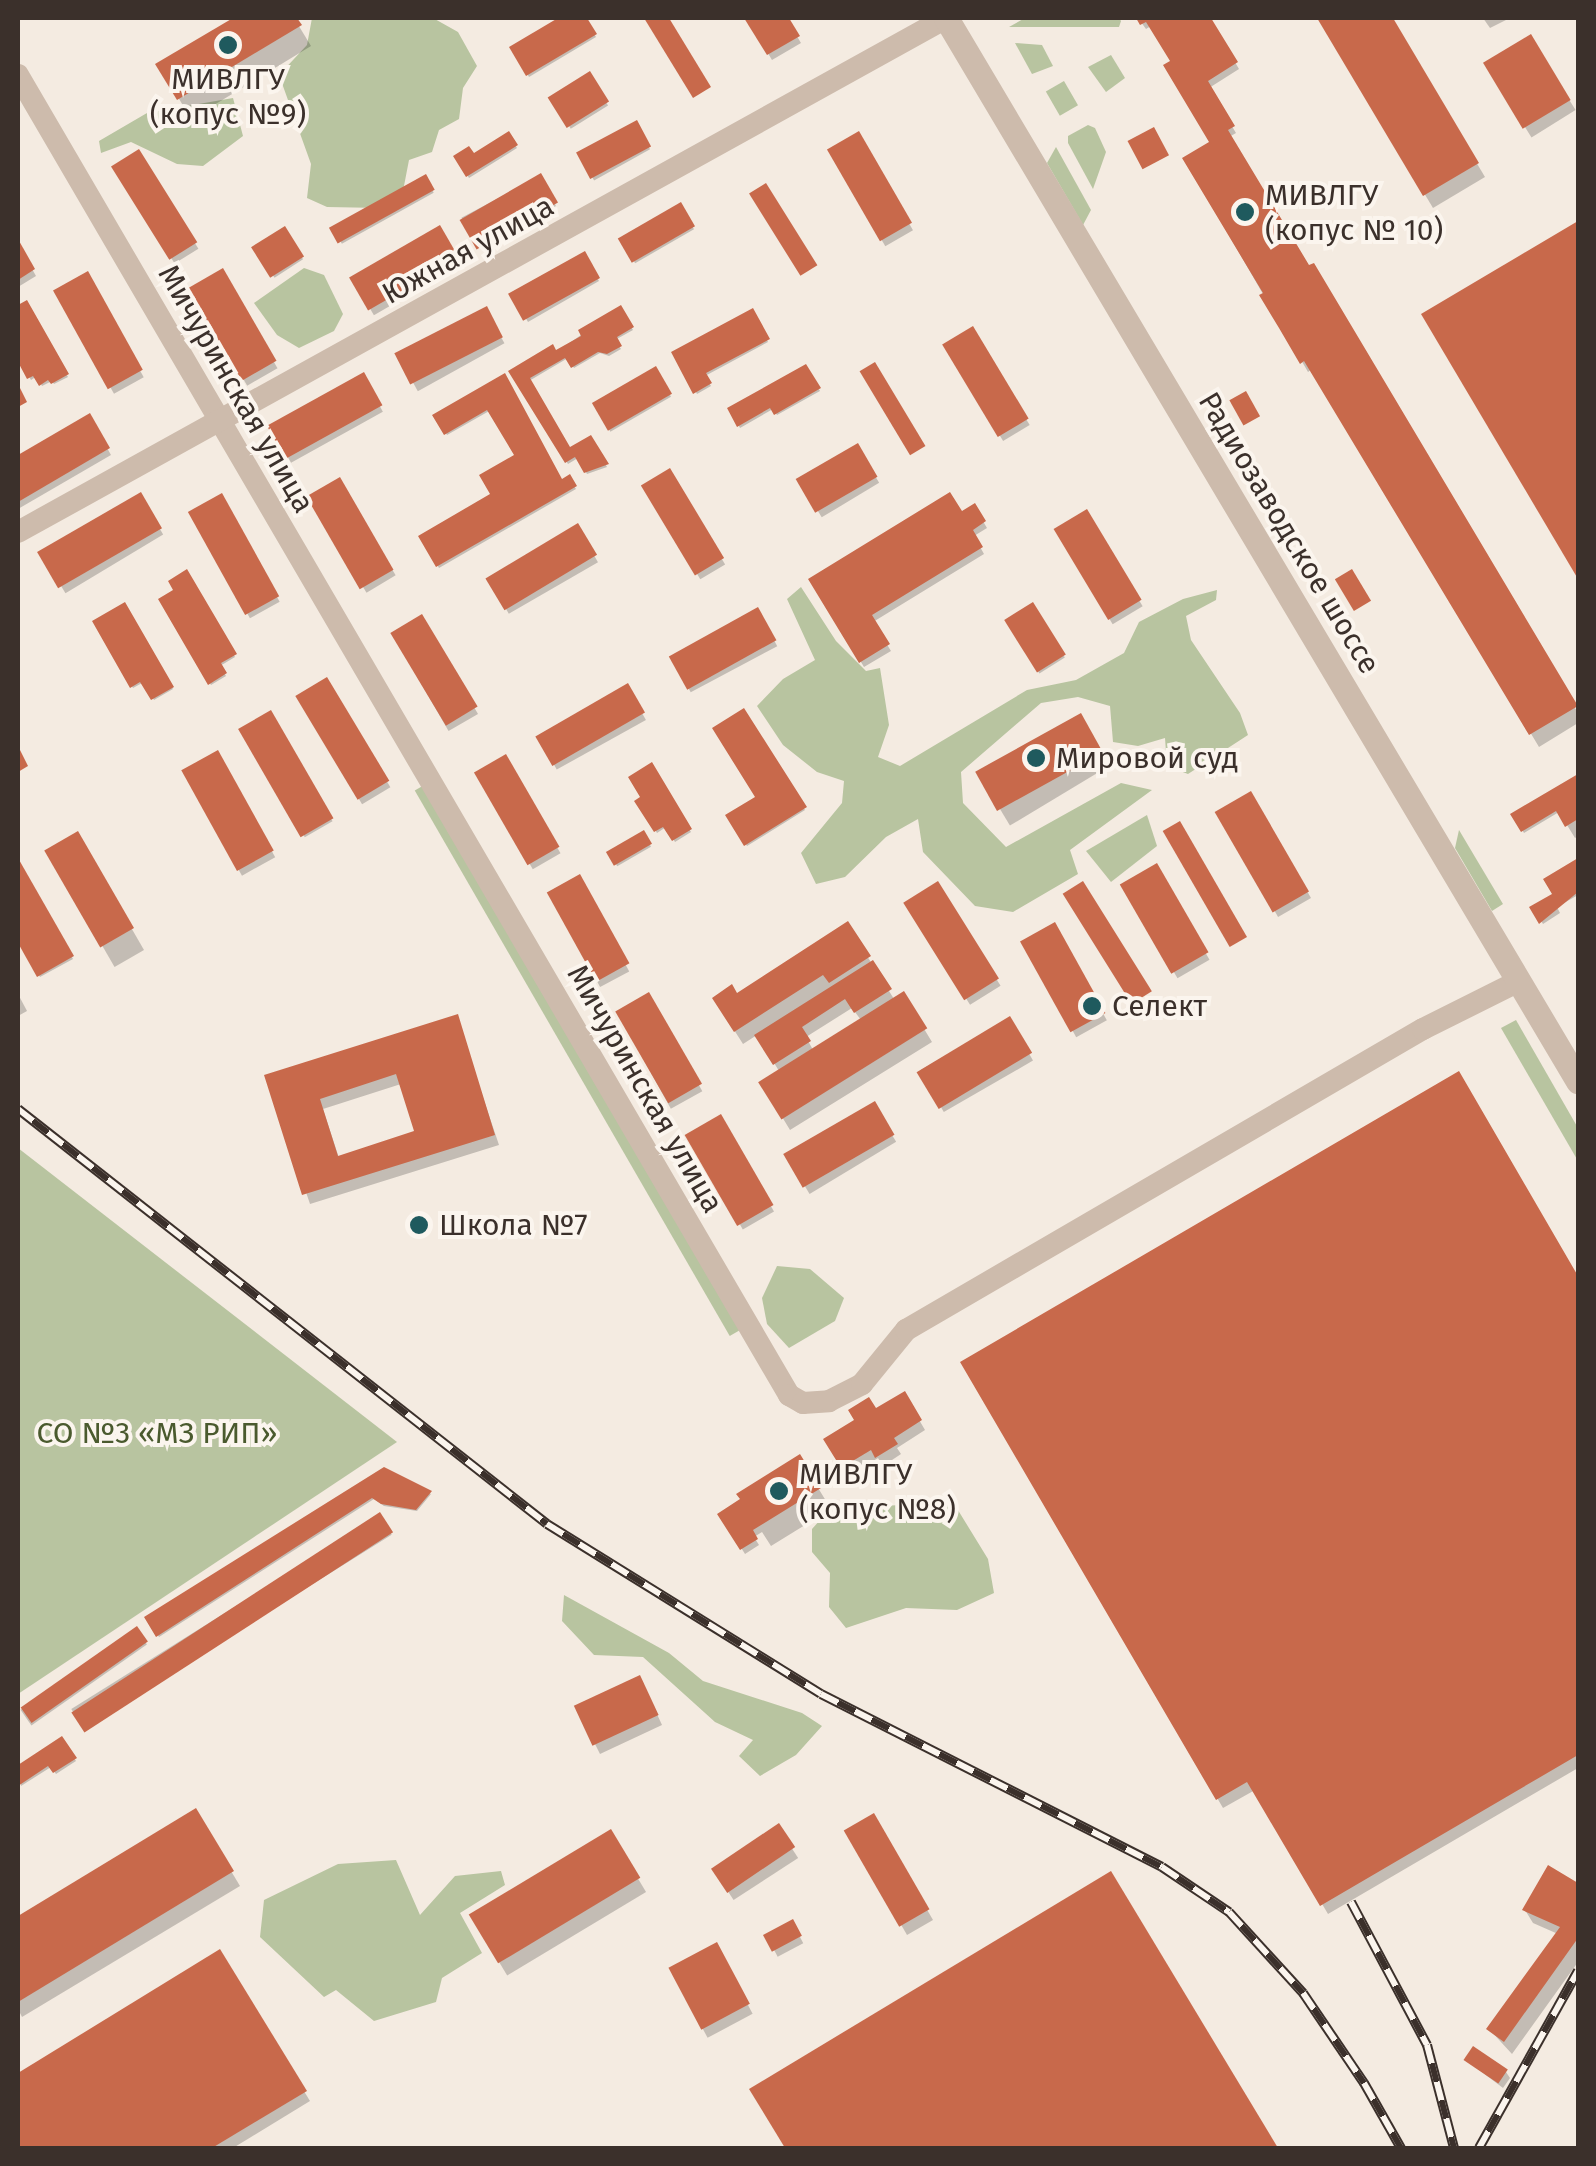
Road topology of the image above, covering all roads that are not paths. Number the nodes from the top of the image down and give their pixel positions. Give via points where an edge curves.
1 (946, 18) edge
2 (18, 74) edge
3 (220, 422) junction
4 (18, 532) edge
5 (1518, 981) junction
6 (1578, 1081) edge

1 - 3 street, Южная улица
1 - 5 street, Радиозаводское шоссе
2 - 3 street, Мичуринская улица
3 - 4 street, Южная улица
3 - 5 street, Мичуринская улица via 789,1395 803,1404 829,1402 862,1384 906,1330
5 - 6 street, Радиозаводское шоссе

